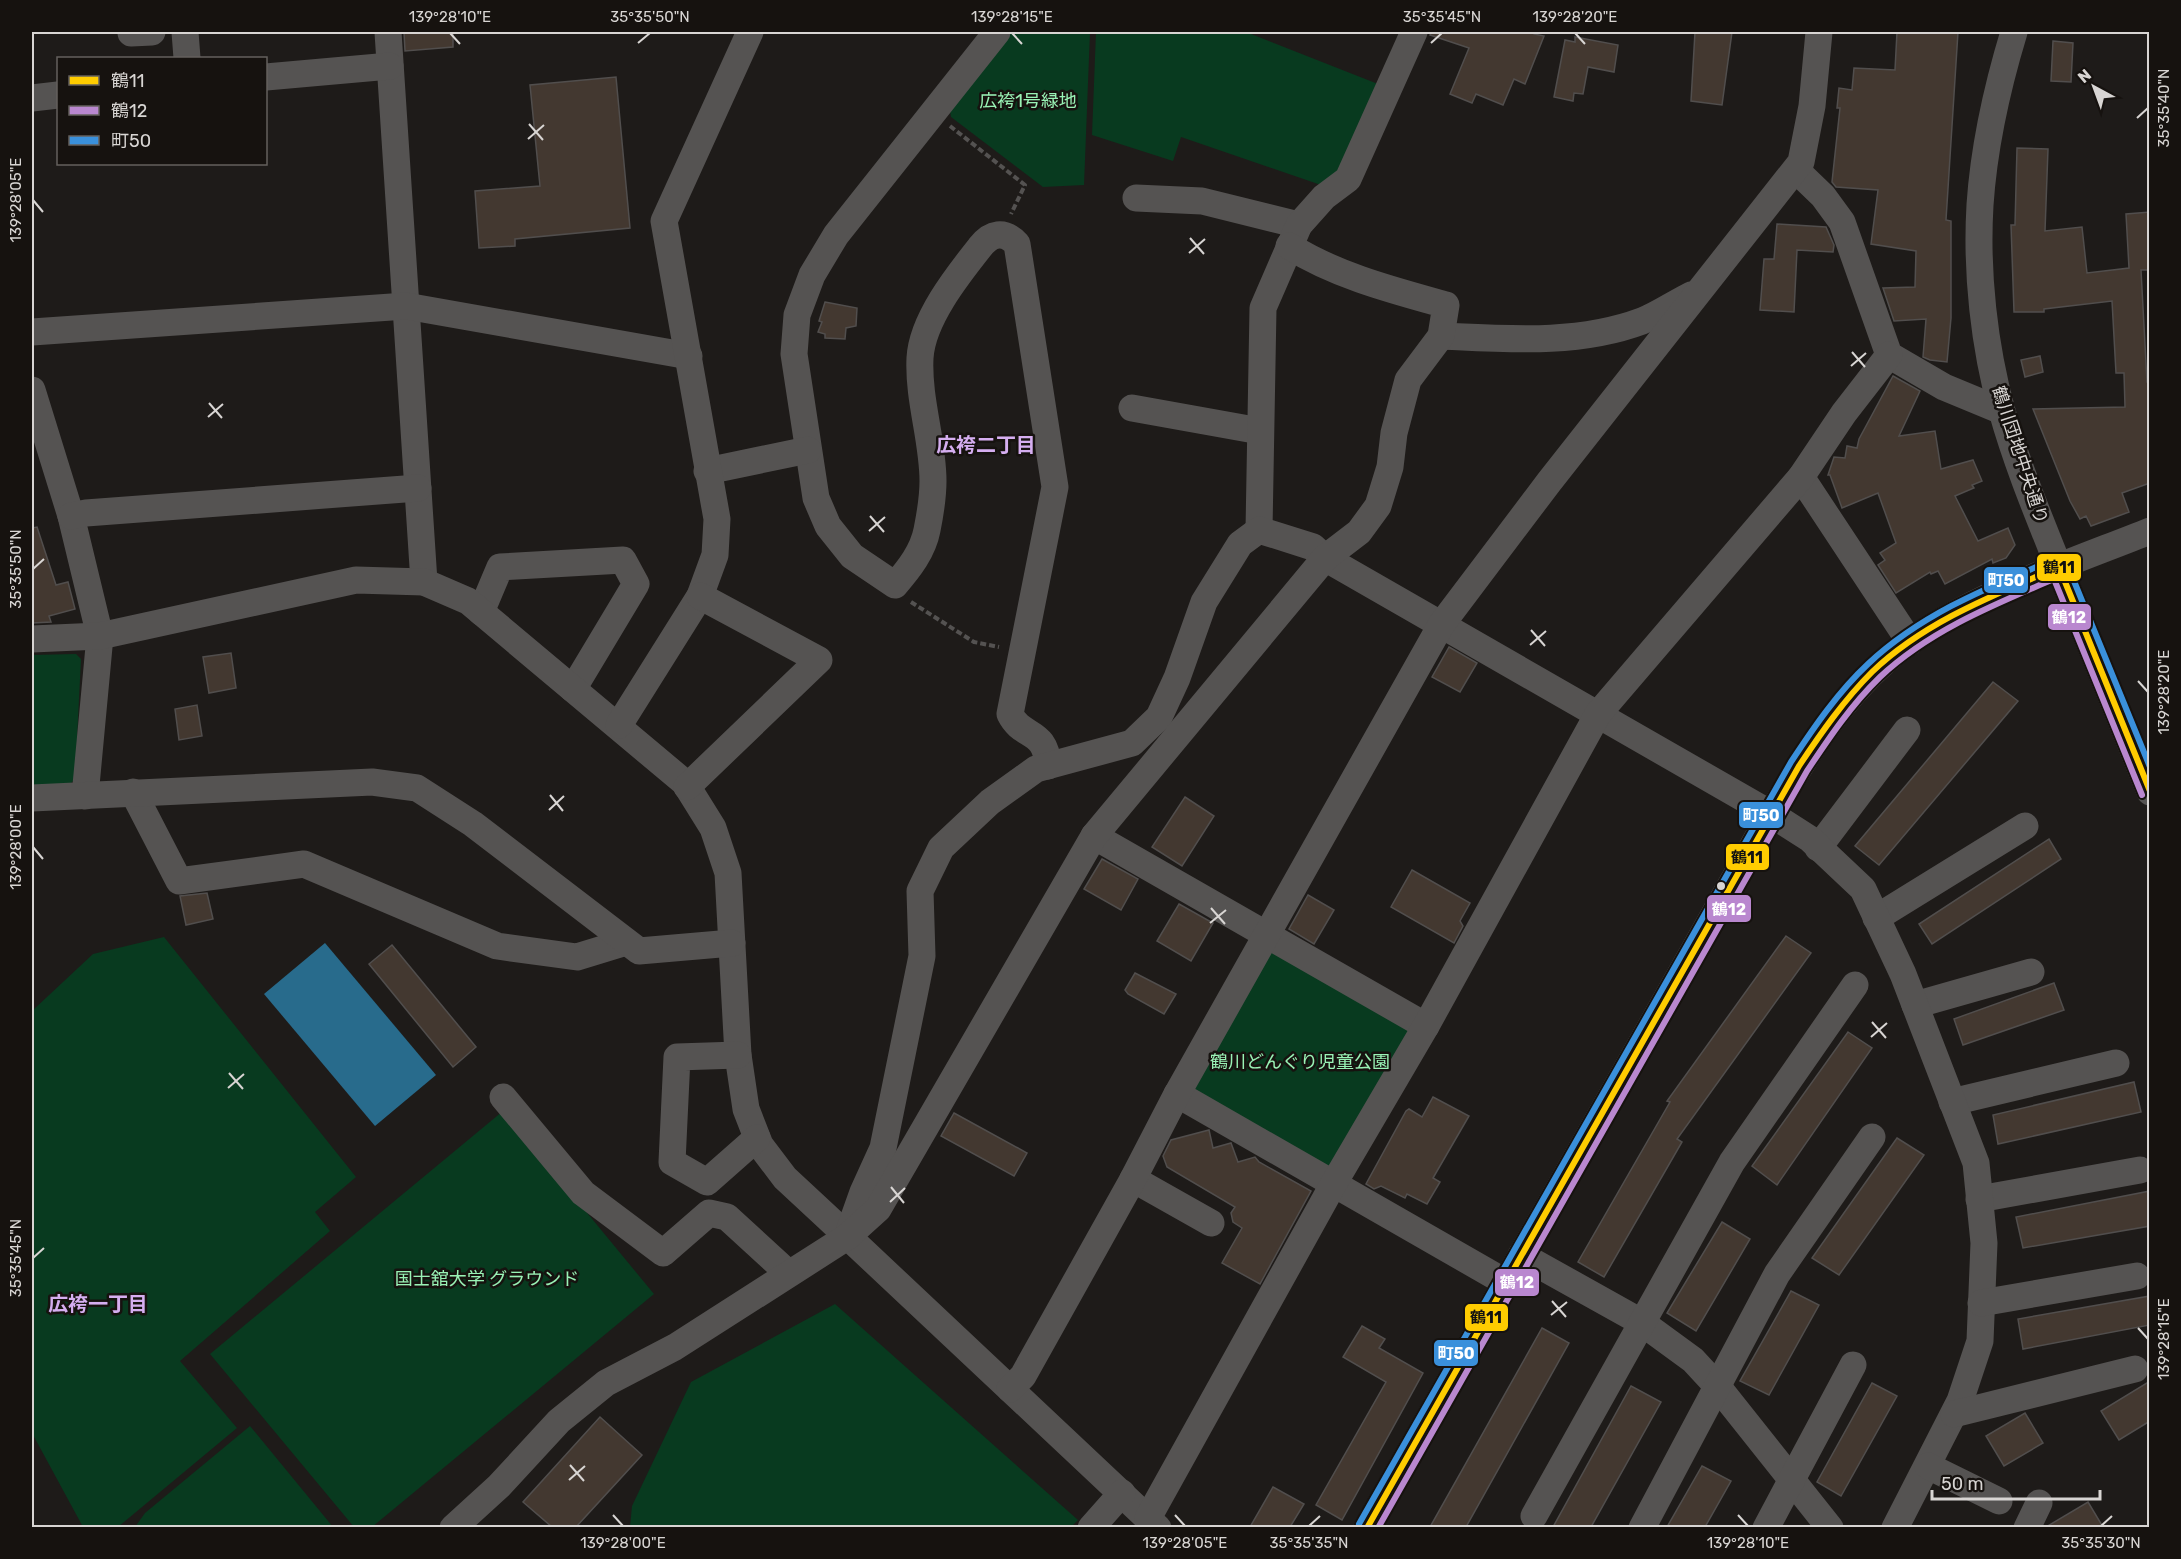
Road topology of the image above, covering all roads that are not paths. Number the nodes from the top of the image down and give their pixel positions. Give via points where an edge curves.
1 (185, 32) edge
2 (388, 32) edge
3 (750, 32) edge
4 (997, 32) edge
5 (1414, 32) edge
6 (1819, 32) edge
7 (2014, 32) edge
8 (187, 57) edge
9 (390, 66) junction
10 (267, 77) edge
11 (57, 95) edge
12 (32, 98) edge
13 (1796, 170) junction
14 (1136, 198) dead end
15 (1294, 235) junction
16 (1700, 290) junction
17 (406, 306) junction
18 (32, 332) edge
19 (1441, 336) junction
20 (1889, 354) junction
21 (689, 356) junction
22 (32, 390) edge
23 (1132, 408) dead end
24 (2002, 411) junction
25 (1260, 431) junction
26 (808, 450) junction
27 (707, 471) junction
28 (1801, 477) junction
29 (418, 488) junction
30 (71, 516) junction
31 (1259, 530) junction
32 (2150, 531) edge
33 (1325, 558) junction
34 (2059, 567) junction
35 (424, 582) junction
36 (700, 596) junction
37 (480, 612) junction
38 (1441, 625) junction
39 (100, 636) junction
40 (32, 639) edge
41 (1910, 642) junction
42 (573, 689) junction
43 (1598, 714) junction
44 (619, 725) junction
45 (1907, 730) dead end
46 (1048, 766) junction
47 (687, 787) junction
48 (133, 792) junction
49 (2150, 792) edge
50 (85, 796) junction
51 (32, 798) edge
52 (1771, 814) junction
53 (2025, 826) dead end
54 (1094, 836) junction
55 (1818, 848) junction
56 (1876, 918) junction
57 (1267, 933) junction
58 (626, 942) junction
59 (732, 943) junction
60 (2031, 972) dead end
61 (1855, 985) dead end
62 (1915, 1005) junction
63 (1426, 1026) junction
64 (738, 1055) junction
65 (2116, 1063) dead end
66 (1177, 1094) junction
67 (503, 1097) dead end
68 (1952, 1102) junction
69 (1872, 1137) dead end
70 (757, 1138) junction
71 (2140, 1170) dead end
72 (1133, 1179) junction
73 (1334, 1183) junction
74 (1979, 1199) junction
75 (1211, 1223) dead end
76 (847, 1237) junction
77 (1521, 1256) junction
78 (787, 1272) junction
79 (2138, 1276) dead end
80 (1505, 1282) junction
81 (1981, 1304) junction
82 (1641, 1322) junction
83 (1853, 1365) dead end
84 (2135, 1369) dead end
85 (1718, 1387) junction
86 (1010, 1389) junction
87 (1954, 1414) junction
88 (1928, 1466) junction
89 (1791, 1481) junction
90 (1122, 1493) junction
91 (1999, 1501) dead end
92 (2039, 1503) dead end
93 (1534, 1516) dead end
94 (1153, 1523) edge
95 (453, 1527) edge
96 (1091, 1527) edge
97 (1367, 1527) edge
98 (1642, 1527) edge
99 (1766, 1527) edge
100 (1830, 1527) edge
101 (1895, 1527) edge
102 (2027, 1527) edge

1 - 8 street
2 - 9 street
3 - 21 street via 664,221
4 - 26 street via 836,235 812,275 797,315 794,354
5 - 15 street via 1348,179 1324,197
6 - 13 street via 1812,106
7 - 24 street, 鶴川団地中央通り via 1994,103 1980,206 1987,335
9 - 10 street
9 - 17 street
11 - 12 street
13 - 16 street
13 - 20 street via 1842,222
14 - 15 street via 1202,201
15 - 19 street via 1312,260 1379,286 1446,305
15 - 25 street via 1263,308
16 - 19 street via 1641,321 1590,333 1537,340
16 - 38 street
17 - 18 street
17 - 21 street
17 - 29 street
19 - 33 street via 1408,380 1378,506 1359,532
20 - 24 street via 1944,387
20 - 28 street
21 - 27 street
22 - 30 street
23 - 25 street
24 - 34 street, 鶴川団地中央通り
25 - 31 street
26 - 27 street
26 - 46 street via 816,498 828,526 852,556 895,585 912,565 927,532 933,480 921,398 920,356 935,310 985,241 1002,234 1010,236 1017,244 1055,487 1010,714 1047,750
27 - 36 street via 717,519 715,555
28 - 41 street
28 - 43 street
29 - 30 street
29 - 35 street
30 - 39 street
31 - 33 street via 1313,547
31 - 46 street via 1240,544 1204,602 1159,717 1132,743
32 - 34 street
33 - 38 street
33 - 54 street
34 - 41 street via 1953,615
34 - 49 street, 鶴川団地中央通り
35 - 37 street via 468,601
35 - 39 street via 356,580
36 - 44 street
36 - 47 street via 819,660
37 - 42 street
37 - 42 street via 500,567 623,560 636,584
38 - 43 street
38 - 57 street
39 - 40 street
39 - 50 street
41 - 52 street via 1862,684 1829,721
42 - 44 street
43 - 52 street
43 - 63 street
44 - 47 street
45 - 55 street
46 - 76 street via 1036,769 990,802 942,848 920,891 922,956 883,1148
47 - 59 street via 713,828 728,873
48 - 50 street
48 - 58 street via 372,782 417,788 472,824
48 - 58 street via 179,881 304,864 497,946 577,957
50 - 51 street
52 - 55 street
52 - 77 street
53 - 56 street
54 - 57 street
54 - 76 street via 878,1209
55 - 56 street via 1863,889
56 - 62 street
57 - 63 street
57 - 66 street
58 - 59 street via 639,951
59 - 64 street
60 - 62 street
61 - 82 street via 1732,1162
62 - 68 street
63 - 73 street
64 - 70 street via 746,1109
64 - 70 street via 677,1057 672,1162 707,1182
65 - 68 street
66 - 72 street
66 - 73 street
67 - 78 street via 583,1193 663,1253 709,1213 727,1217
68 - 74 street via 1976,1163
69 - 85 street via 1777,1274
70 - 76 street via 785,1178
71 - 74 street
72 - 75 street
72 - 86 street via 1023,1376
73 - 80 street
73 - 94 street
74 - 81 street via 1984,1243
76 - 78 street
76 - 86 street
77 - 80 street
77 - 82 street
78 - 95 street via 675,1347 606,1383 559,1421 499,1486
79 - 81 street
80 - 97 street
81 - 87 street via 1980,1341
82 - 85 street via 1693,1360
82 - 93 street
83 - 89 street
84 - 87 street
85 - 89 street
85 - 98 street
86 - 90 street
87 - 88 street
88 - 91 street
88 - 101 street
89 - 99 street
89 - 100 street
90 - 94 street
90 - 96 street
92 - 102 street

